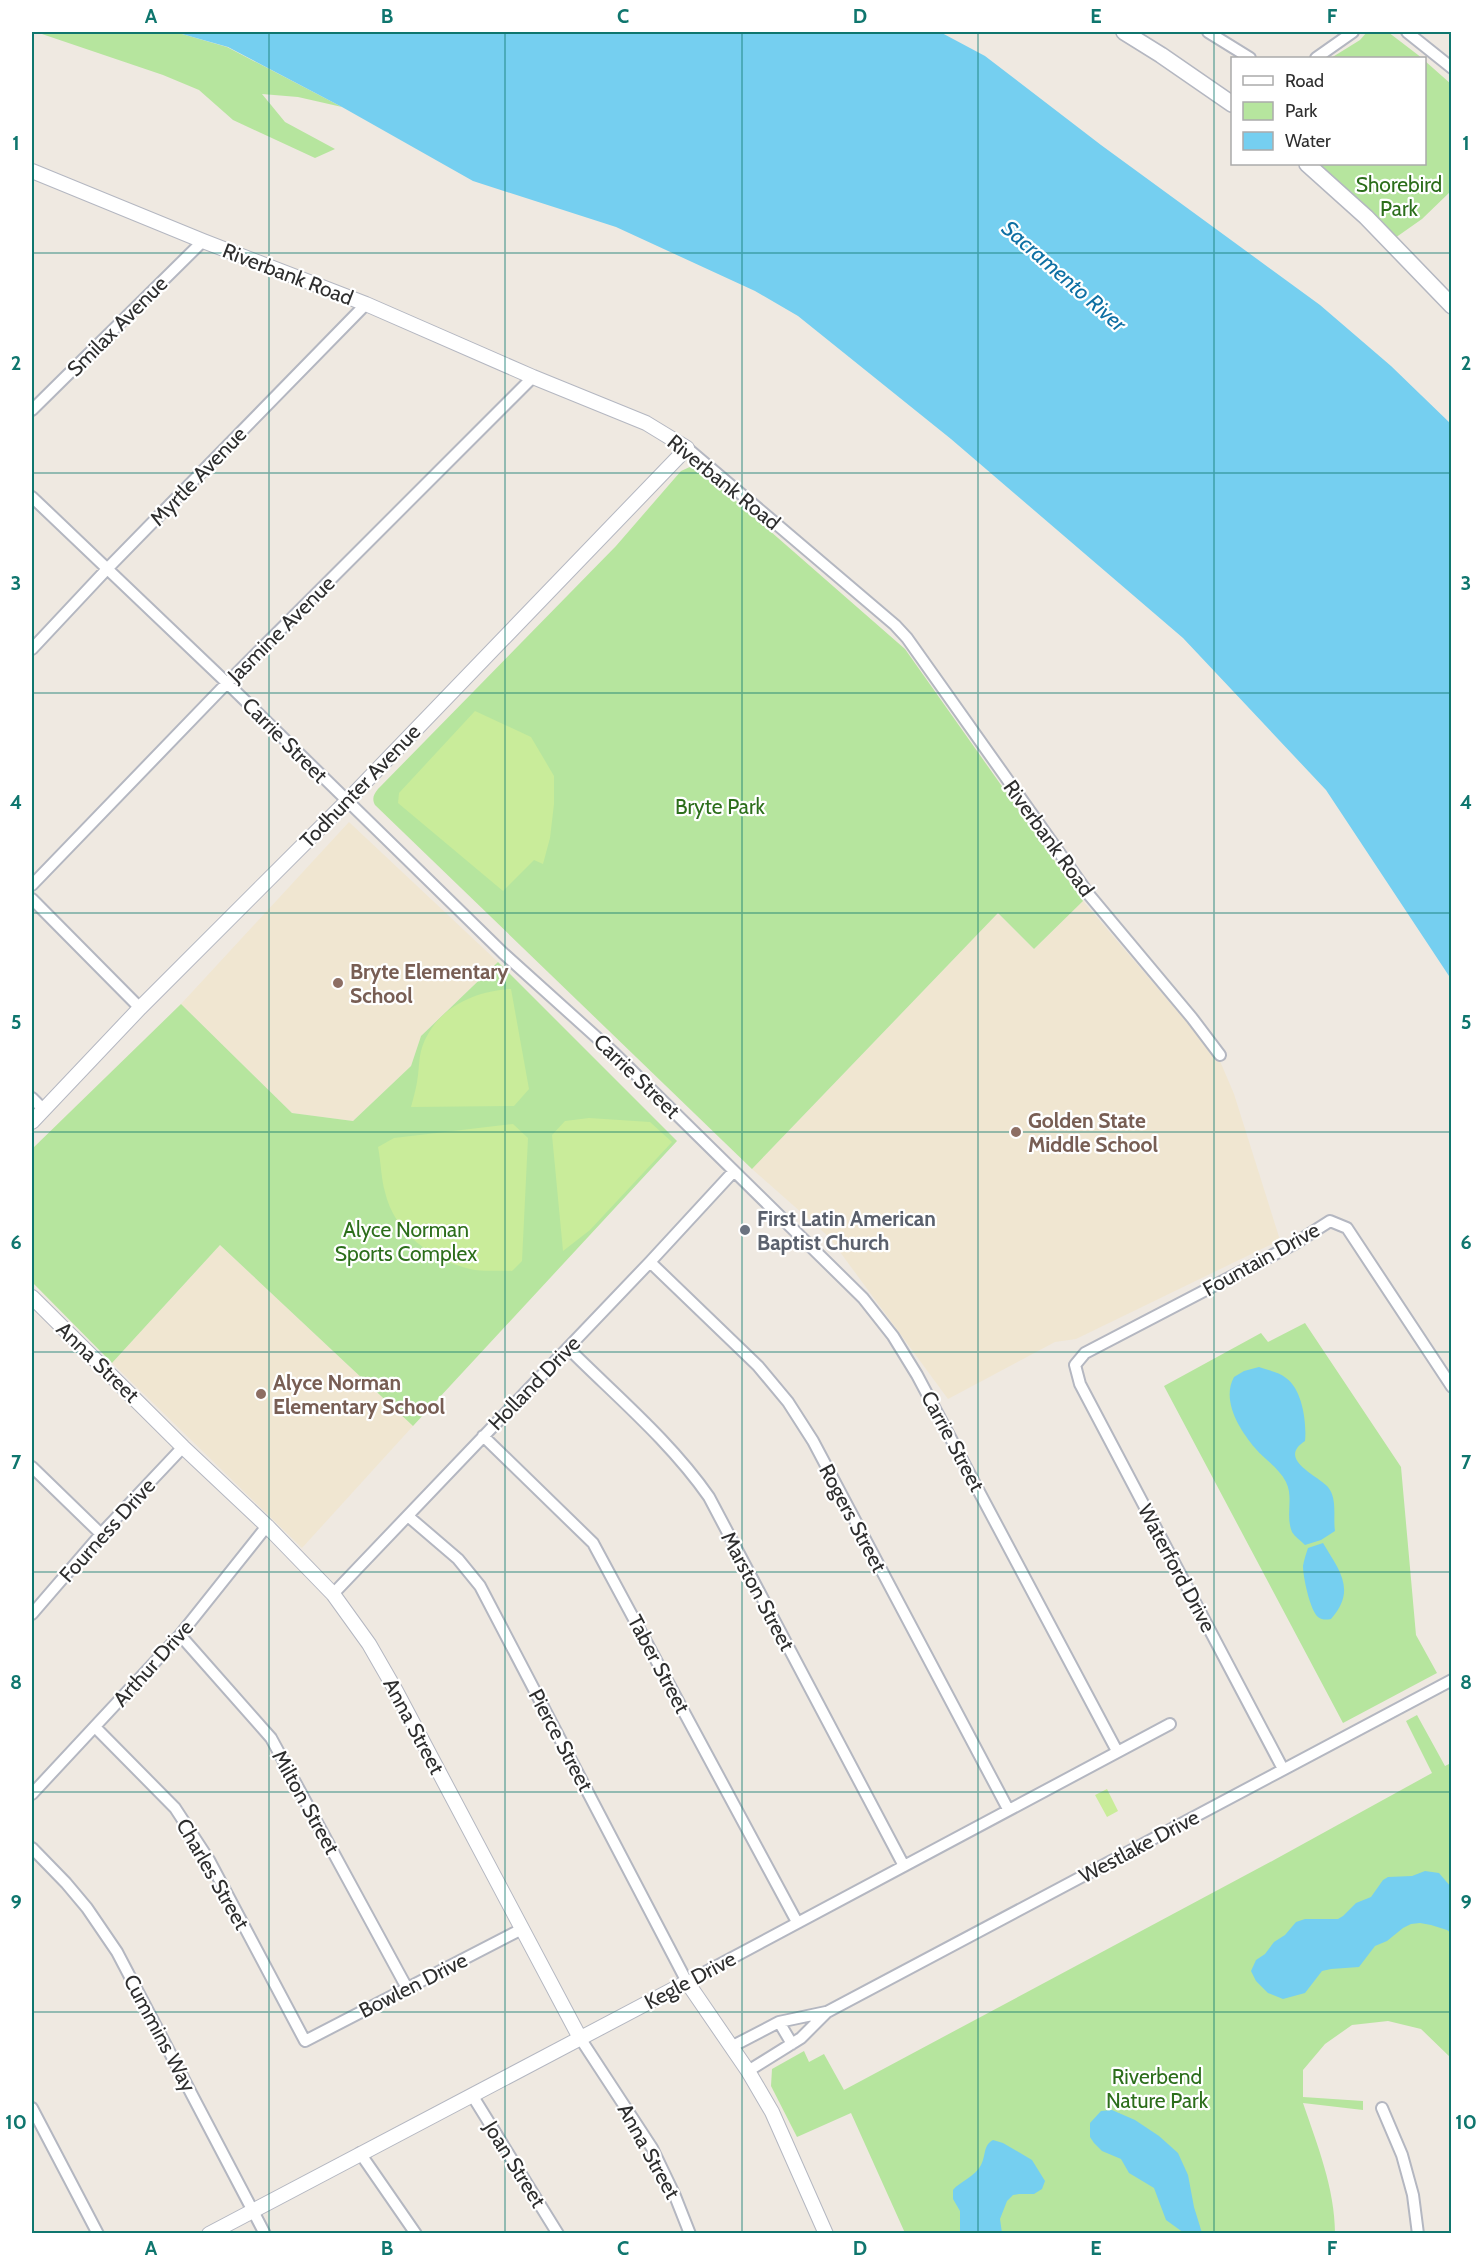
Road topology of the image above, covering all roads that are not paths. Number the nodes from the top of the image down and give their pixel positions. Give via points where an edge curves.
1 (1124, 32) edge
2 (1208, 32) edge
3 (1353, 32) edge
4 (1407, 32) edge
5 (1248, 57) edge
6 (1317, 57) edge
7 (1452, 68) edge
8 (1231, 103) edge
9 (1308, 165) edge
10 (32, 172) edge
11 (203, 241) junction
12 (366, 303) junction
13 (1452, 306) edge
14 (533, 377) junction
15 (32, 410) edge
16 (687, 448) junction
17 (32, 497) edge
18 (106, 569) junction
19 (32, 649) edge
20 (227, 683) junction
21 (347, 801) junction
22 (32, 885) edge
23 (32, 899) edge
24 (140, 1008) junction
25 (1220, 1055) dead end
26 (32, 1098) edge
27 (43, 1109) junction
28 (32, 1122) edge
29 (734, 1171) junction
30 (650, 1262) junction
31 (32, 1297) edge
32 (568, 1348) junction
33 (1075, 1365) joint
34 (1452, 1387) edge
35 (483, 1436) junction
36 (183, 1447) junction
37 (32, 1467) edge
38 (409, 1517) junction
39 (267, 1526) junction
40 (101, 1534) junction
41 (333, 1594) junction
42 (32, 1614) edge
43 (180, 1635) junction
44 (1452, 1680) edge
45 (1170, 1724) dead end
46 (95, 1727) junction
47 (1117, 1751) junction
48 (1283, 1769) junction
49 (32, 1794) edge
50 (1008, 1809) junction
51 (32, 1848) edge
52 (904, 1866) junction
53 (797, 1922) junction
54 (522, 1929) junction
55 (687, 1982) junction
56 (407, 1988) junction
57 (827, 2012) junction
58 (779, 2022) junction
59 (580, 2038) junction
60 (305, 2041) joint
61 (792, 2043) junction
62 (731, 2047) junction
63 (748, 2071) junction
64 (472, 2095) junction
65 (32, 2108) edge
66 (1382, 2108) dead end
67 (360, 2153) junction
68 (254, 2211) junction
69 (98, 2234) edge
70 (209, 2234) edge
71 (266, 2234) edge
72 (416, 2234) edge
73 (558, 2234) edge
74 (690, 2234) edge
75 (826, 2234) edge
76 (1418, 2234) edge

1 - 8 main road
2 - 5 street
3 - 6 street
4 - 7 street
9 - 13 main road via 1366,217
10 - 11 street, Riverbank Road
11 - 12 street, Riverbank Road
11 - 15 street, Smilax Avenue
12 - 14 street, Riverbank Road
12 - 18 street, Myrtle Avenue
14 - 16 street, Riverbank Road via 646,423
14 - 20 street, Jasmine Avenue
16 - 21 street, Todhunter Avenue
16 - 25 street, Riverbank Road via 907,638 1090,896
17 - 18 street, Carrie Street
18 - 19 street, Myrtle Avenue
18 - 20 street, Carrie Street
20 - 21 street, Carrie Street
20 - 22 street, Jasmine Avenue
21 - 24 street, Todhunter Avenue
21 - 29 street, Carrie Street
23 - 24 street
24 - 27 street, Todhunter Avenue
26 - 27 street
27 - 28 street, Todhunter Avenue
29 - 30 street, Holland Drive
29 - 47 street, Carrie Street via 855,1290 905,1354
30 - 32 street, Holland Drive
30 - 50 street, Rogers Street via 758,1366 788,1402 813,1441
31 - 36 street, Anna Street
32 - 35 street, Holland Drive
32 - 52 street, Marston Street via 692,1472 709,1497
33 - 34 street, Fountain Drive via 1085,1353 1294,1244 1330,1221 1347,1228
33 - 48 street, Waterford Drive via 1080,1384
35 - 38 street, Holland Drive
35 - 53 street, Taber Street via 593,1543
36 - 39 street, Anna Street
36 - 40 street, Fourness Drive
37 - 40 street
38 - 41 street, Holland Drive
38 - 55 street, Pierce Street via 458,1559 480,1586
39 - 41 street, Anna Street
39 - 43 street, Arthur Drive
40 - 42 street, Fourness Drive
41 - 54 street, Anna Street via 396,1691
43 - 46 street, Arthur Drive
43 - 56 street, Milton Street via 271,1738
44 - 48 street, Westlake Drive
45 - 47 street, Kegle Drive
46 - 49 street, Arthur Drive
46 - 60 street, Charles Street via 175,1808 209,1860
47 - 50 street, Kegle Drive
48 - 57 street, Westlake Drive
50 - 52 street, Kegle Drive
51 - 68 street, Cummins Way via 87,1908 117,1952
52 - 53 street, Kegle Drive
53 - 55 street, Kegle Drive
54 - 56 street, Bowlen Drive
54 - 59 street, Anna Street
55 - 59 street, Kegle Drive
55 - 62 street
56 - 60 street, Bowlen Drive
57 - 58 street, Westlake Drive
57 - 61 street, Westlake Drive
58 - 61 street
58 - 62 street, Westlake Drive
59 - 64 street, Kegle Drive
59 - 74 street, Anna Street via 652,2148
61 - 63 street, Westlake Drive
62 - 63 street
63 - 75 street via 772,2112
64 - 67 street, Kegle Drive
64 - 73 street, Joan Street
65 - 69 street
66 - 76 street via 1402,2156
67 - 68 street, Kegle Drive
67 - 72 street
68 - 70 street, Kegle Drive
68 - 71 street, Cummins Way

